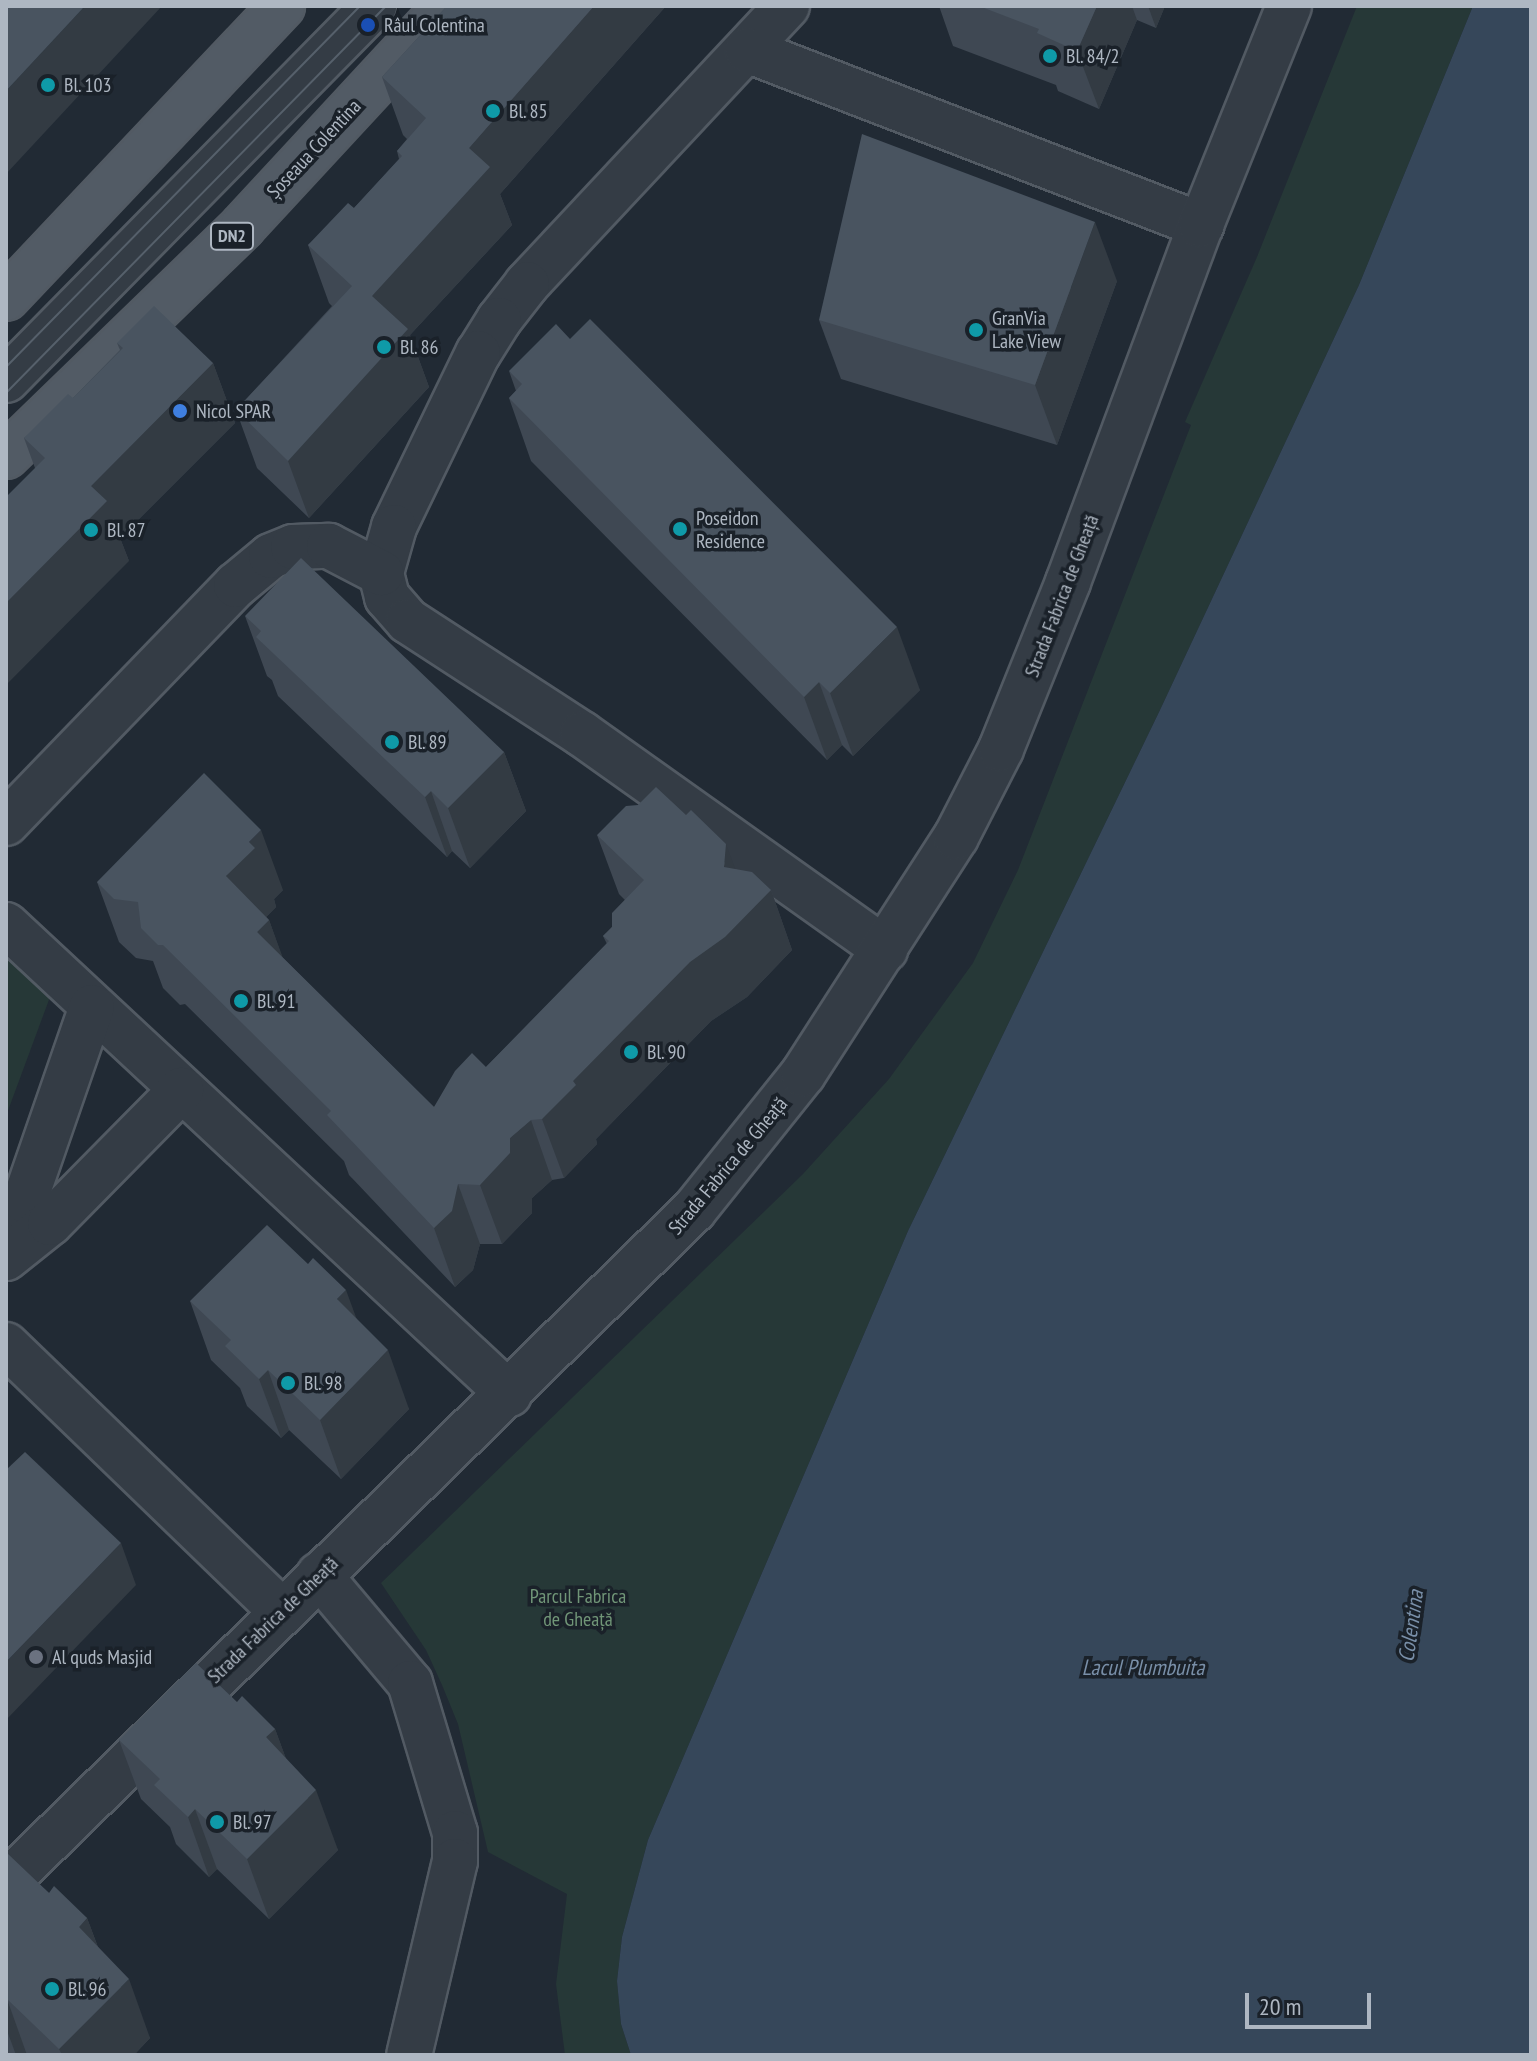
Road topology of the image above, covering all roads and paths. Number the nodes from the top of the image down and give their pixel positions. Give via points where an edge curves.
1 (282, 6) edge
2 (374, 6) edge
3 (447, 6) edge
4 (787, 6) edge
5 (1289, 6) edge
6 (747, 50) junction
7 (1201, 225) junction
8 (6, 298) edge
9 (6, 380) edge
10 (6, 456) edge
11 (381, 573) junction
12 (6, 823) edge
13 (6, 925) edge
14 (885, 949) junction
15 (92, 1007) junction
16 (181, 1090) junction
17 (6, 1235) edge
18 (6, 1258) edge
19 (6, 1345) edge
20 (509, 1394) junction
21 (319, 1575) junction
22 (281, 1611) junction
23 (6, 1883) edge
24 (409, 2055) edge

1 - 8 main road
2 - 9 street
3 - 10 main road, Șoseaua Colentina / DN2 via 243,226
4 - 6 street
5 - 7 street, Strada Fabrica de Gheață
6 - 7 street
6 - 11 street via 499,320 394,527
7 - 14 street, Strada Fabrica de Gheață via 1001,749 956,837
11 - 12 street via 329,546 293,547 271,556 236,585
11 - 14 street via 387,597 408,621 605,749
13 - 15 street
14 - 20 street, Strada Fabrica de Gheață via 747,1149 694,1210
15 - 16 street
15 - 17 street via 25,1200
16 - 18 street via 50,1223
16 - 20 street
19 - 22 street
20 - 21 street, Strada Fabrica de Gheață
21 - 22 street, Strada Fabrica de Gheață
21 - 24 street via 410,1683 455,1833 455,1861
22 - 23 street, Strada Fabrica de Gheață

